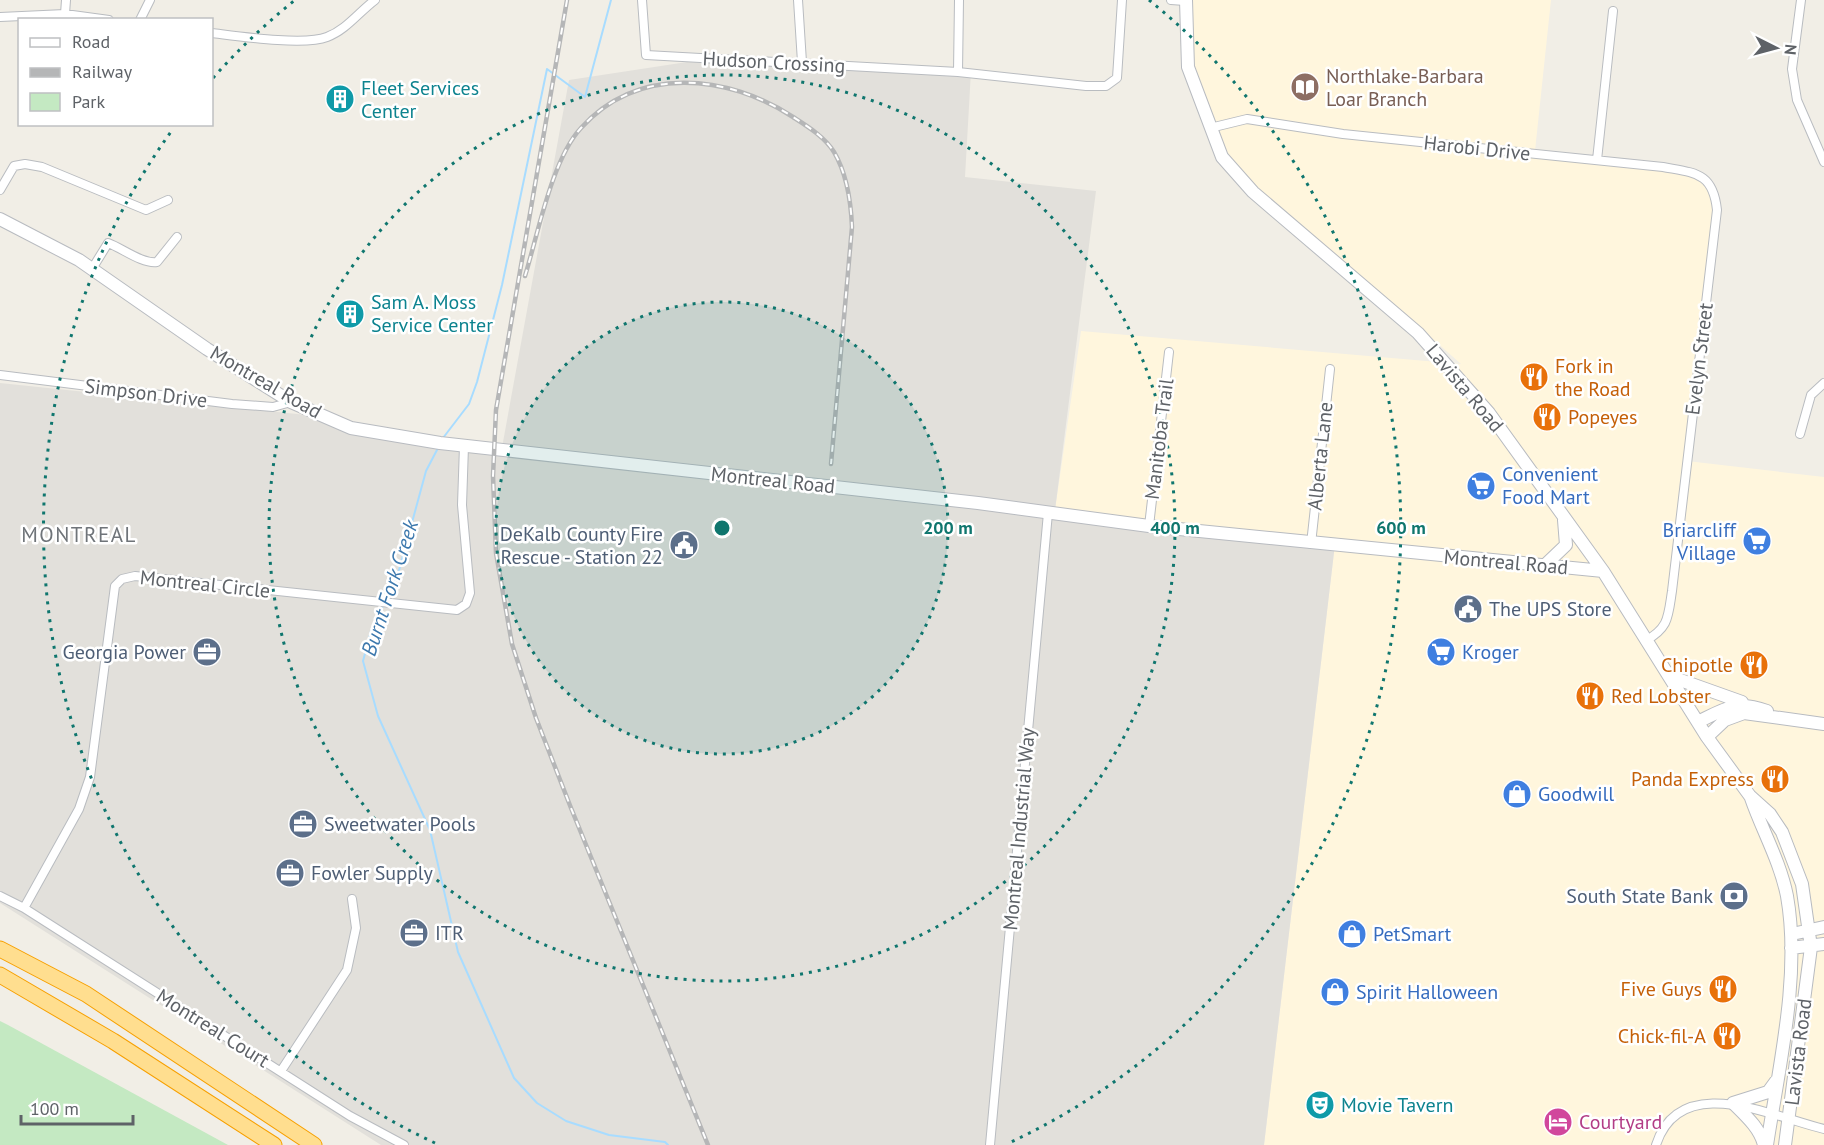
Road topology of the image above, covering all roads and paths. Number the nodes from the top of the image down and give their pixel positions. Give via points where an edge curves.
1 (66, 0) edge
2 (150, 0) edge
3 (375, 0) edge
4 (642, 0) edge
5 (798, 0) edge
6 (959, 0) edge
7 (1122, 0) edge
8 (1171, 0) edge
9 (1801, 0) edge
10 (1185, 1) edge
11 (362, 4) edge
12 (1613, 11) dead end
13 (65, 14) junction
14 (0, 18) edge
15 (94, 18) edge
16 (141, 18) edge
17 (213, 33) edge
18 (802, 62) junction
19 (958, 72) junction
20 (1210, 128) junction
21 (1597, 160) junction
22 (1824, 162) edge
23 (0, 190) edge
24 (168, 200) dead end
25 (0, 219) edge
26 (177, 237) dead end
27 (92, 269) junction
28 (1169, 352) dead end
29 (1330, 369) dead end
30 (0, 375) edge
31 (1824, 383) edge
32 (291, 402) junction
33 (1800, 434) dead end
34 (464, 446) junction
35 (1048, 513) junction
36 (1563, 516) junction
37 (1149, 526) junction
38 (1311, 544) junction
39 (1544, 566) junction
40 (1603, 571) junction
41 (1645, 641) junction
42 (1666, 674) junction
43 (1749, 705) junction
44 (1790, 720) junction
45 (1698, 722) junction
46 (1824, 724) edge
47 (1707, 736) junction
48 (1750, 796) junction
49 (0, 896) edge
50 (352, 899) dead end
51 (1806, 903) junction
52 (24, 908) junction
53 (1824, 919) edge
54 (1824, 927) edge
55 (1810, 932) junction
56 (1792, 934) junction
57 (1824, 944) edge
58 (1810, 947) junction
59 (1791, 948) junction
60 (0, 949) edge
61 (0, 975) edge
62 (0, 983) edge
63 (42, 1000) junction
64 (281, 1071) junction
65 (1776, 1080) junction
66 (1733, 1103) junction
67 (1771, 1116) junction
68 (1789, 1121) junction
69 (1824, 1129) edge
70 (274, 1145) edge
71 (314, 1145) edge
72 (404, 1145) edge
73 (990, 1145) edge
74 (1656, 1145) edge
75 (1765, 1145) edge
76 (1785, 1145) edge

1 - 13 street
2 - 16 street
3 - 11 street
4 - 18 street, Hudson Crossing via 645,55
5 - 18 street
6 - 19 street
7 - 19 street, Hudson Crossing via 1117,78 1106,86
8 - 10 street
9 - 22 street via 1792,69 1797,100
10 - 20 main road, Lavista Road via 1188,67
11 - 17 street via 342,28 326,38 266,39
12 - 21 street
13 - 14 street
13 - 15 street
18 - 19 street, Hudson Crossing
20 - 21 street, Harobi Drive via 1247,118 1343,134
20 - 36 main road, Lavista Road via 1222,157 1252,192 1376,296 1449,365 1489,413
21 - 41 street, Evelyn Street via 1699,174 1712,187 1717,210 1667,621 1659,634
23 - 24 street via 14,166 25,164 42,167 146,210
25 - 27 main road, Montreal Road
26 - 27 street via 157,262 150,263 108,243
27 - 32 main road, Montreal Road
28 - 37 street, Manitoba Trail
29 - 38 street, Alberta Lane
30 - 32 street, Simpson Drive via 232,404 273,407
31 - 33 street via 1811,395
32 - 34 main road, Montreal Road via 351,428
34 - 35 main road, Montreal Road
34 - 52 street, Montreal Circle via 462,505 470,593 457,610 135,576 122,579 115,586 90,777 79,808
35 - 37 main road, Montreal Road
35 - 73 street, Montreal Industrial Way
36 - 39 main road via 1566,544
36 - 40 main road, Lavista Road
37 - 38 main road, Montreal Road
38 - 39 main road, Montreal Road
39 - 40 main road, Montreal Road
40 - 41 main road, Lavista Road
41 - 42 main road, Lavista Road
42 - 43 main road
42 - 45 main road, Lavista Road
43 - 44 main road
43 - 45 main road via 1732,705
44 - 46 main road
44 - 47 main road via 1744,713 1725,720
45 - 47 main road, Lavista Road
47 - 48 main road, Lavista Road
48 - 51 main road, Lavista Road via 1782,832 1797,867
48 - 56 main road, Lavista Road via 1779,867
49 - 52 street
50 - 64 street via 357,928 347,970
51 - 53 main road via 1818,918
51 - 55 main road, Lavista Road
52 - 64 street, Montreal Court
54 - 55 main road
55 - 56 main road
55 - 58 main road, Lavista Road
56 - 59 main road, Lavista Road
57 - 58 main road
58 - 59 main road
58 - 68 main road, Lavista Road
59 - 65 main road, Lavista Road
60 - 71 highway via 86,994
61 - 63 highway
62 - 63 highway
63 - 70 highway
64 - 72 street, Montreal Court
65 - 66 main road via 1768,1092
65 - 67 main road, Lavista Road
66 - 67 street
66 - 74 street via 1707,1103 1685,1110 1669,1122
66 - 75 main road
67 - 68 street
67 - 75 main road, Lavista Road
68 - 69 street
68 - 76 main road, Lavista Road

